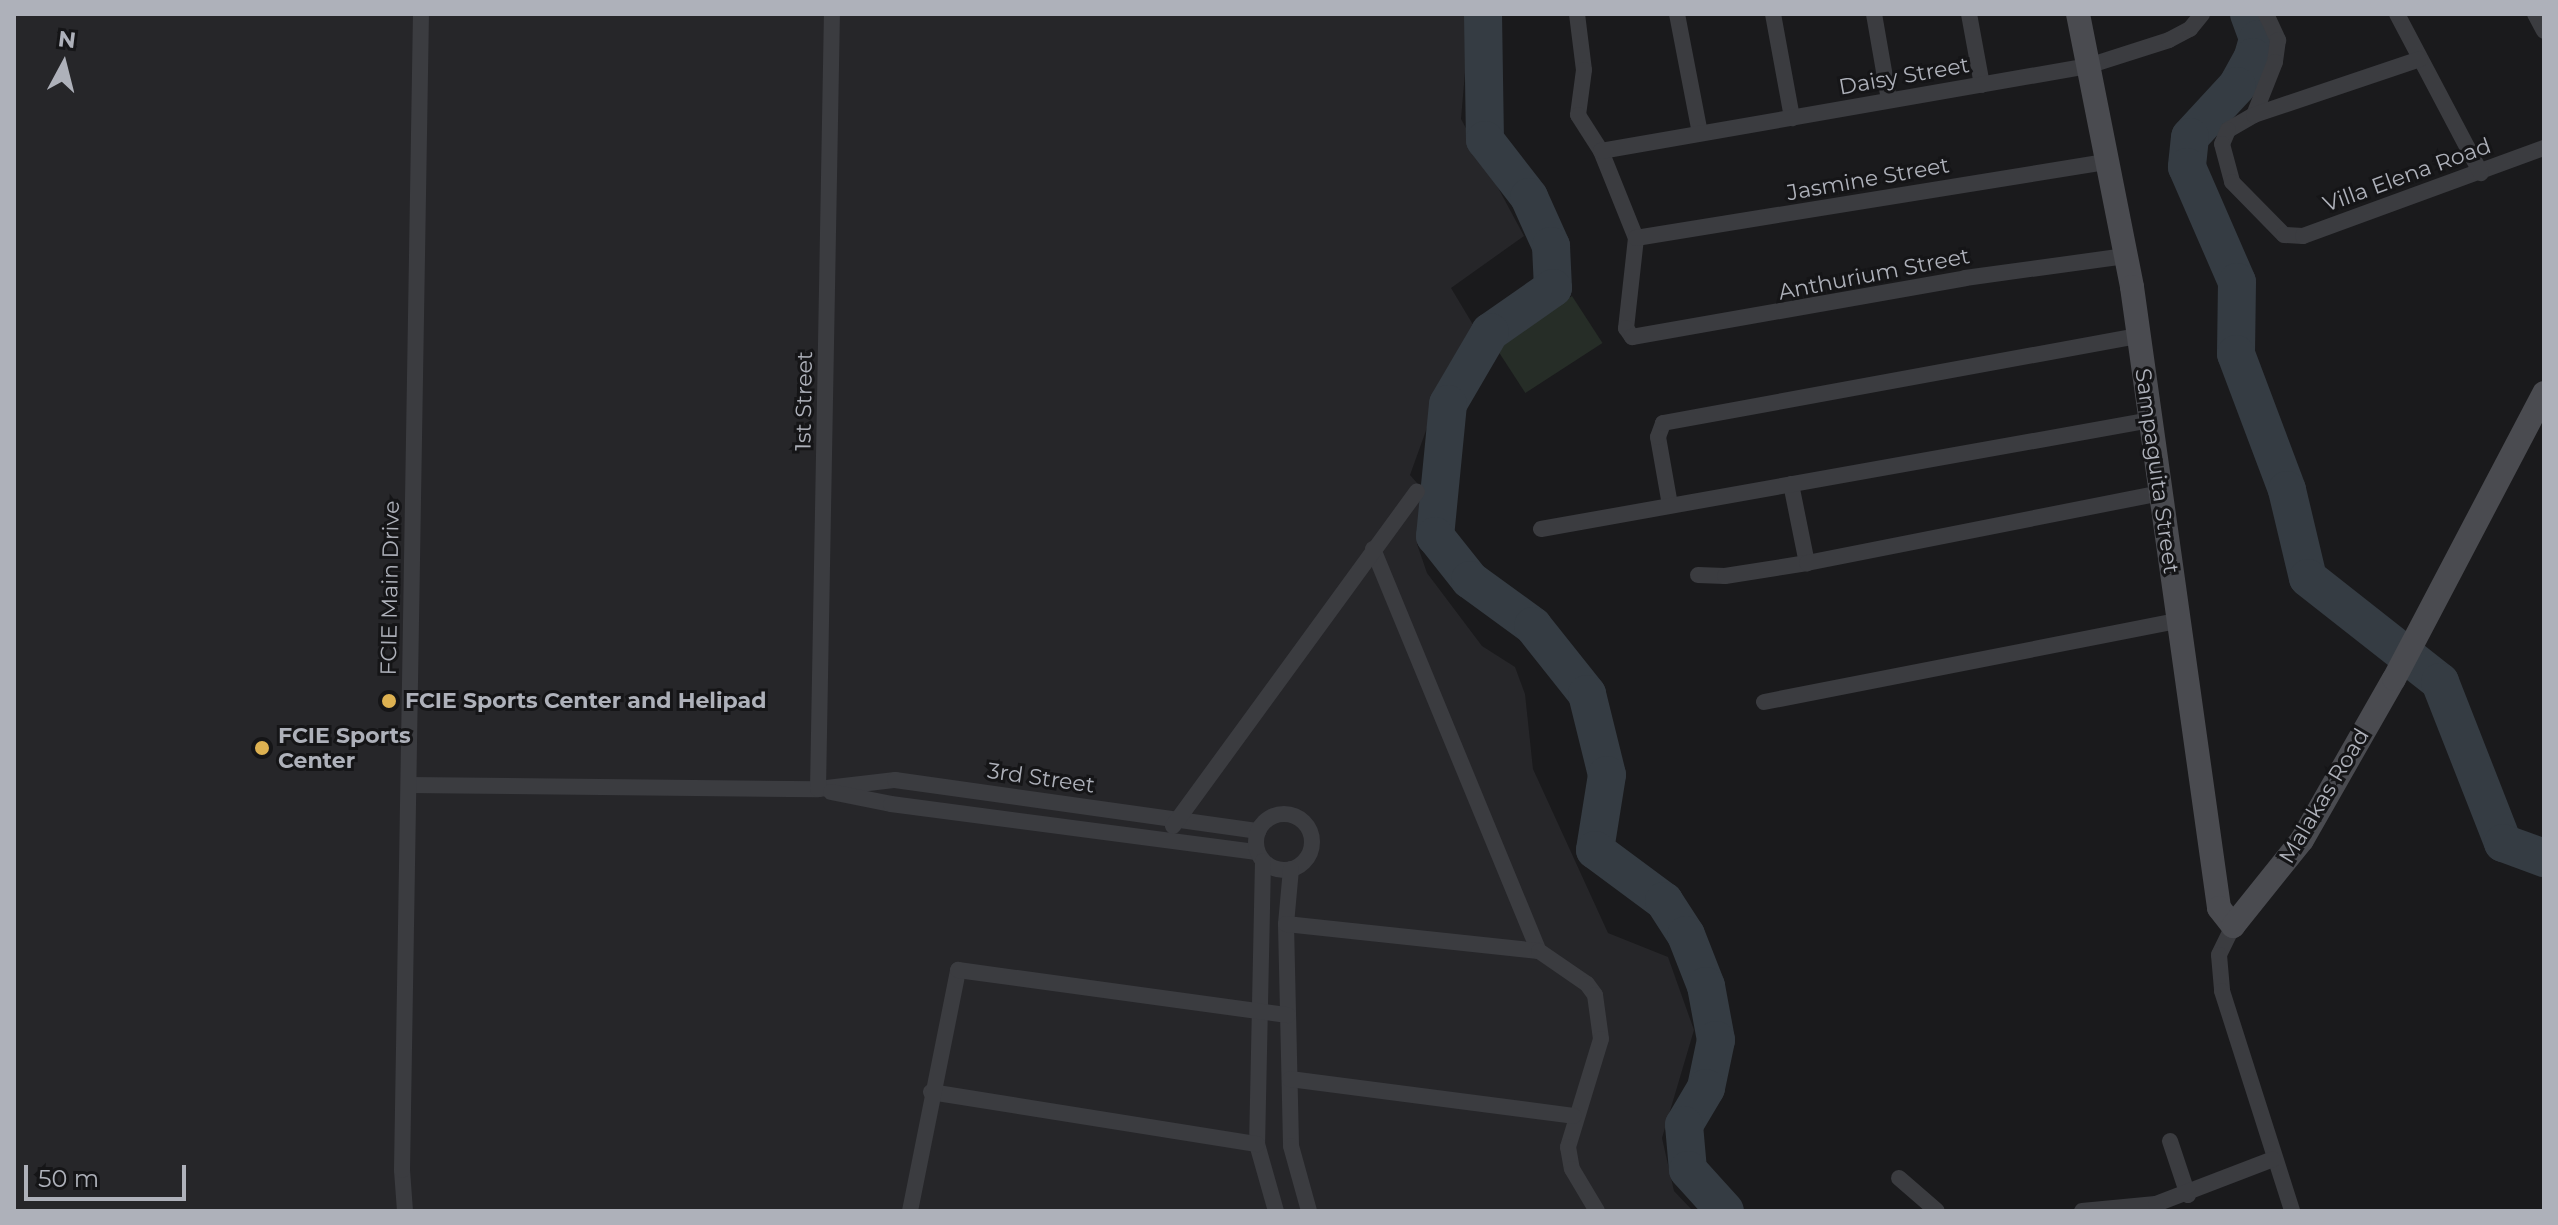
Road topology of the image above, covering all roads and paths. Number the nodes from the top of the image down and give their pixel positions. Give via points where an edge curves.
1 (421, 14) edge
2 (832, 14) edge
3 (1577, 14) edge
4 (1677, 14) edge
5 (1773, 14) edge
6 (1874, 14) edge
7 (1969, 14) edge
8 (2078, 14) edge
9 (2202, 14) edge
10 (2266, 14) edge
11 (2397, 14) edge
12 (2535, 14) edge
13 (2544, 31) edge
14 (2420, 59) junction
15 (2088, 66) junction
16 (1982, 85) junction
17 (1889, 100) junction
18 (2254, 115) junction
19 (1792, 118) junction
20 (1700, 133) junction
21 (2544, 148) edge
22 (1601, 151) junction
23 (2107, 162) junction
24 (2481, 173) junction
25 (1636, 238) junction
26 (2125, 256) junction
27 (2138, 336) junction
28 (2544, 393) edge
29 (2151, 420) junction
30 (1791, 484) junction
31 (1417, 492) dead end
32 (2160, 493) junction
33 (1670, 505) junction
34 (1541, 529) dead end
35 (1373, 549) junction
36 (1807, 563) junction
37 (1698, 575) dead end
38 (2177, 621) junction
39 (1764, 702) dead end
40 (409, 785) junction
41 (818, 789) junction
42 (1174, 818) junction
43 (1258, 831) junction
44 (1170, 839) junction
45 (1260, 856) junction
46 (1291, 869) junction
47 (1286, 924) junction
48 (2233, 926) junction
49 (1539, 951) junction
50 (1258, 1012) junction
51 (1288, 1015) junction
52 (1290, 1079) junction
53 (931, 1092) junction
54 (1574, 1116) junction
55 (2170, 1141) dead end
56 (1257, 1144) junction
57 (2273, 1159) junction
58 (1899, 1178) dead end
59 (2188, 1195) junction
60 (405, 1211) edge
61 (910, 1211) edge
62 (1276, 1211) edge
63 (1309, 1211) edge
64 (1597, 1211) edge
65 (1937, 1211) edge
66 (2082, 1211) edge
67 (2292, 1211) edge

1 - 40 street, FCIE Main Drive
2 - 41 street, 1st Street
3 - 22 street via 1584,70 1578,115
4 - 20 street
5 - 19 street
6 - 17 street
7 - 16 street
8 - 15 street, Sampaguita Street
9 - 15 street, Daisy Street via 2169,40
10 - 18 street via 2278,40
11 - 14 street
12 - 13 street
14 - 18 street
14 - 24 street
15 - 16 street, Daisy Street
15 - 23 street, Sampaguita Street
16 - 17 street, Daisy Street
17 - 19 street, Daisy Street
18 - 24 street, Villa Elena Road via 2228,130 2222,144 2232,182 2284,235 2303,236
19 - 20 street, Daisy Street
20 - 22 street, Daisy Street
21 - 24 street, Villa Elena Road
22 - 25 street
23 - 25 street, Jasmine Street
23 - 26 street, Sampaguita Street
25 - 26 street, Anthurium Street via 1626,328 1632,337 1965,278
26 - 27 street, Sampaguita Street
27 - 29 street, Sampaguita Street
27 - 33 street via 1663,423 1658,437
28 - 48 street, Malakas Road via 2394,679 2302,840
29 - 30 street
29 - 32 street, Sampaguita Street
30 - 33 street
30 - 36 street
31 - 35 street
32 - 36 street
32 - 38 street, Sampaguita Street
33 - 34 street
35 - 42 street
35 - 49 street
36 - 37 street
38 - 39 street
38 - 48 street, Sampaguita Street via 2219,908
40 - 41 street, 3rd Street
40 - 60 street, FCIE Main Drive
41 - 42 street, 3rd Street via 895,780
41 - 44 street, 3rd Street via 891,804
42 - 43 street, 3rd Street
42 - 44 street
43 - 45 street
43 - 46 street via 1284,814 1307,827 1310,853
44 - 45 street, 3rd Street
45 - 46 street
45 - 50 street
46 - 47 street
47 - 49 street
47 - 51 street
48 - 57 street, Malakas Road via 2219,955 2222,991
49 - 54 street via 1595,995 1601,1039
50 - 51 street
50 - 53 street via 965,968 955,974
50 - 56 street
51 - 52 street
52 - 54 street
52 - 63 street via 1291,1146
53 - 56 street
53 - 61 street
54 - 64 street via 1568,1147 1572,1169
55 - 59 street
56 - 62 street
57 - 59 street
57 - 67 street, Malakas Road
58 - 65 street
59 - 66 street via 2156,1204

